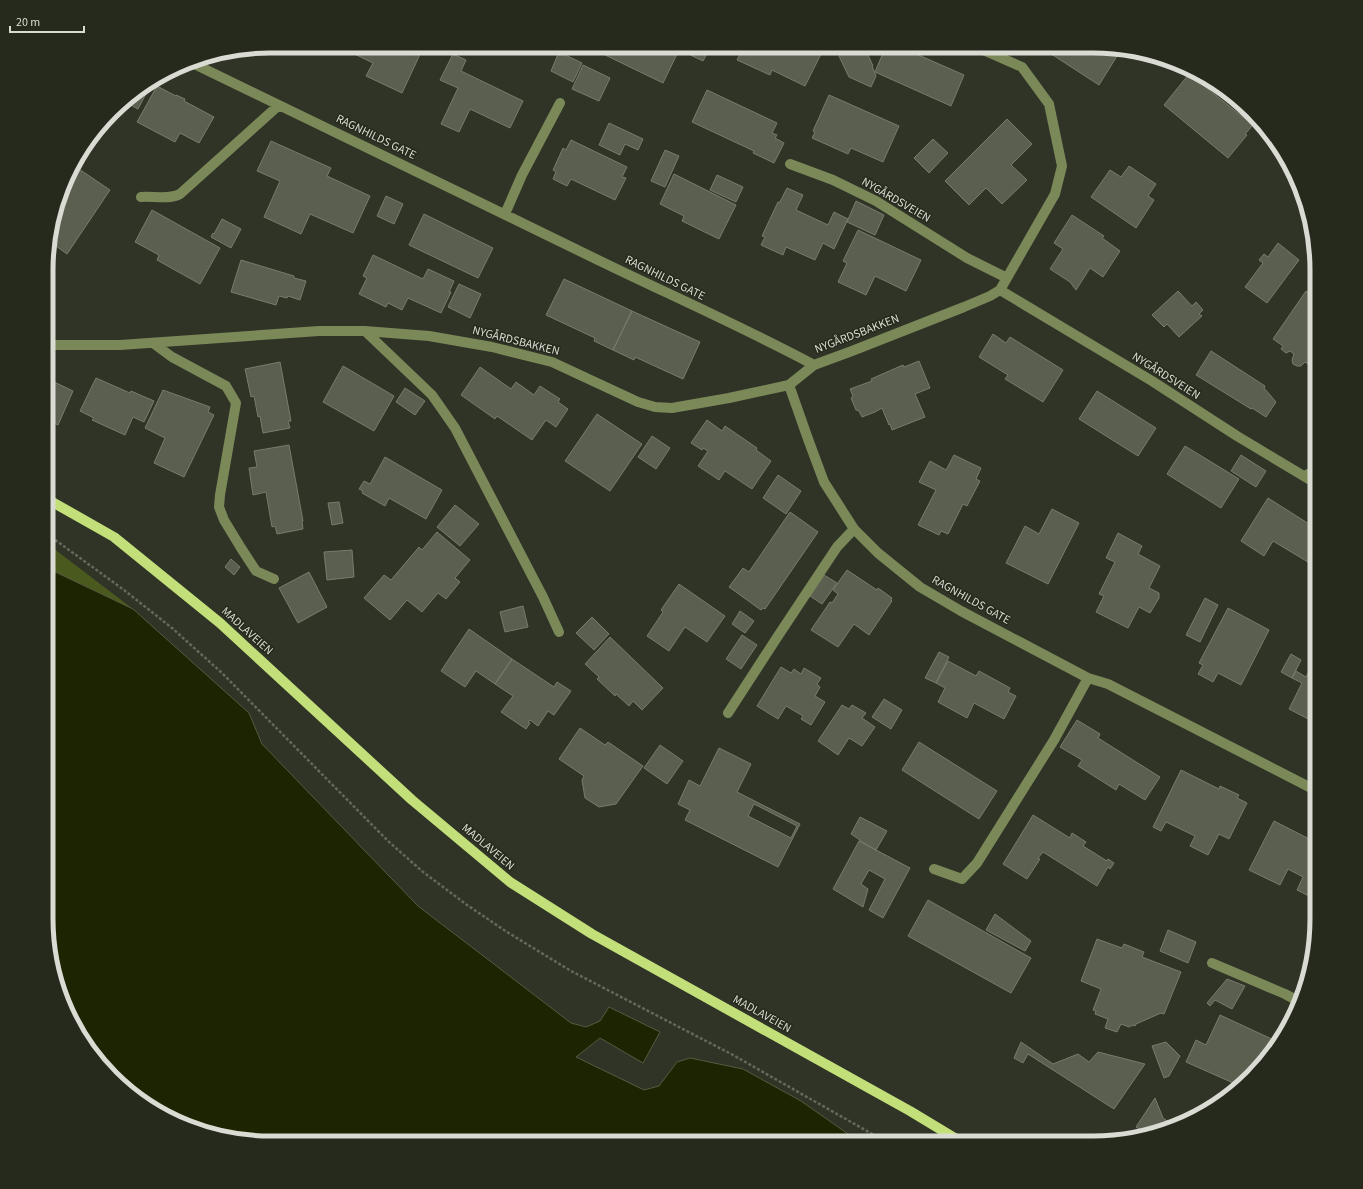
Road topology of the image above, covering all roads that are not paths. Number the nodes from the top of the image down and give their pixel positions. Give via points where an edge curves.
1 (990, 53) edge
2 (197, 65) edge
3 (560, 103) dead end
4 (279, 105) junction
5 (790, 164) dead end
6 (141, 197) dead end
7 (505, 214) junction
8 (1007, 278) junction
9 (1000, 290) junction
10 (365, 331) junction
11 (153, 343) junction
12 (53, 345) edge
13 (814, 364) junction
14 (789, 385) junction
15 (1310, 473) edge
16 (1304, 476) junction
17 (1310, 480) edge
18 (53, 502) edge
19 (854, 529) junction
20 (274, 579) dead end
21 (559, 632) dead end
22 (1088, 678) junction
23 (728, 713) dead end
24 (1310, 787) edge
25 (934, 869) dead end
26 (1212, 963) dead end
27 (1295, 999) edge
28 (951, 1136) edge

1 - 8 street via 1022,67 1049,104 1062,166 1055,194
2 - 4 street, RAGNHILDS GATE
3 - 7 street
4 - 6 street via 180,194 170,198
4 - 7 street, RAGNHILDS GATE
5 - 8 street, NYGÅRDSVEIEN via 833,180 876,201 967,258
7 - 13 street, RAGNHILDS GATE
8 - 9 street
9 - 13 street, NYGÅRDSBAKKEN via 964,307
9 - 16 street, NYGÅRDSVEIEN
10 - 11 street, NYGÅRDSBAKKEN
10 - 14 street, NYGÅRDSBAKKEN via 429,336 492,347 552,362 638,402 655,407 691,405
10 - 21 street via 432,395 455,428
11 - 12 street, NYGÅRDSBAKKEN
11 - 20 street via 172,357 226,386 236,403 220,507 224,520 256,571
13 - 14 street, NYGÅRDSBAKKEN
14 - 19 street, RAGNHILDS GATE via 824,482
15 - 16 street
16 - 17 street, NYGÅRDSVEIEN
18 - 28 main road, MADLAVEIEN via 114,537 220,623 412,800 510,882 592,934
19 - 22 street, RAGNHILDS GATE via 878,553 920,587
19 - 23 street via 838,547
22 - 24 street, RAGNHILDS GATE via 1108,684
22 - 25 street via 1057,734 977,863 962,879
26 - 27 street

